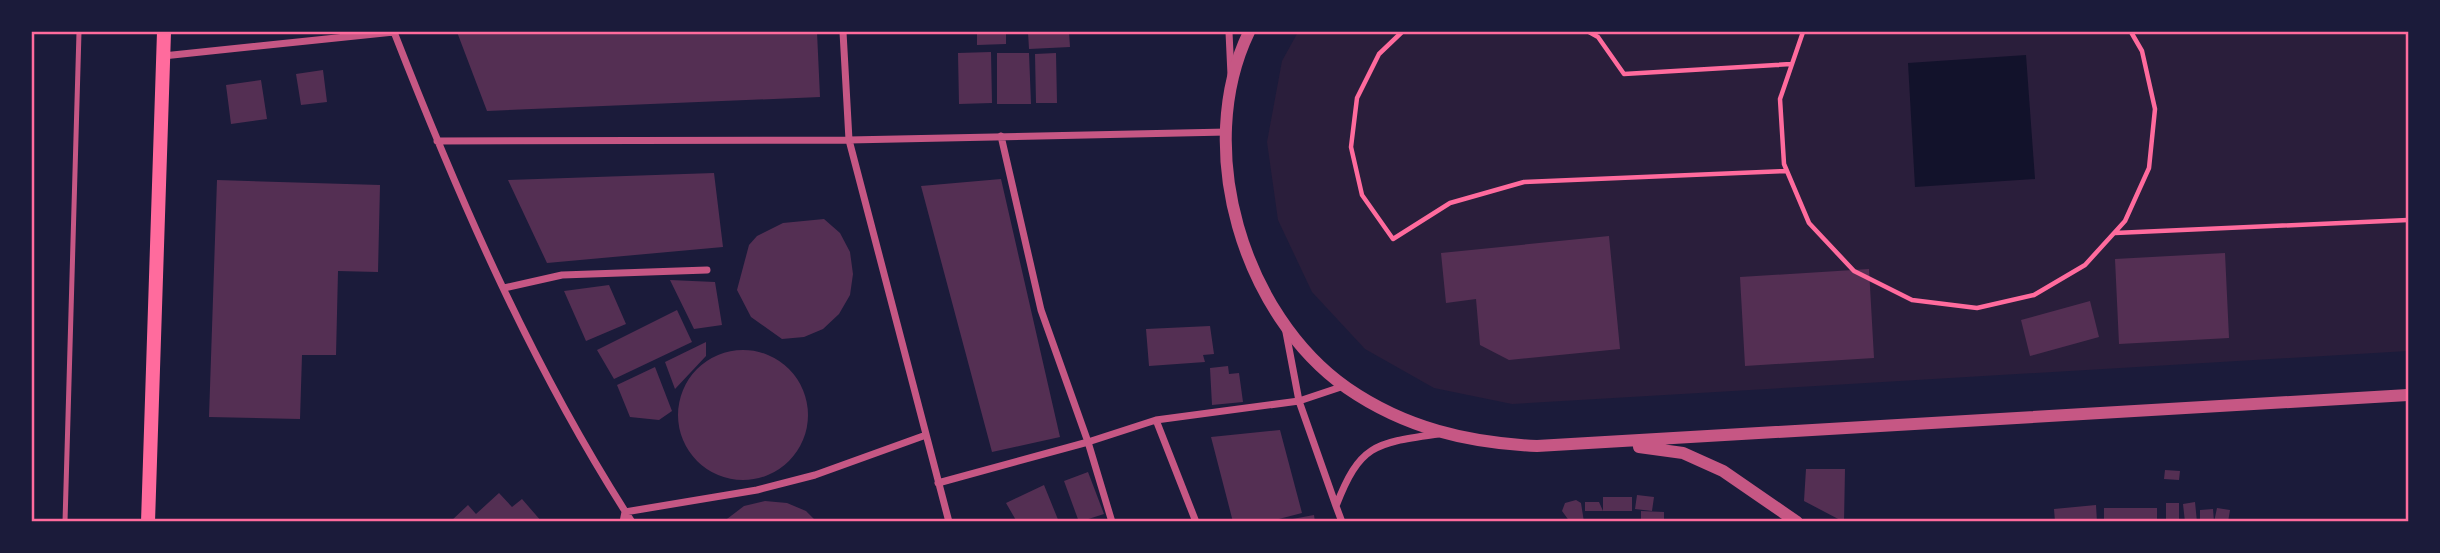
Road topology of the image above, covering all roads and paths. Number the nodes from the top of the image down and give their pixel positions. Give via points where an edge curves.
1 (79, 32) edge
2 (164, 32) edge
3 (394, 32) edge
4 (844, 32) edge
5 (1229, 32) edge
6 (1249, 32) edge
7 (1402, 32) edge
8 (1589, 32) edge
9 (1803, 32) edge
10 (2131, 32) edge
11 (163, 57) junction
12 (1791, 64) junction
13 (1231, 89) junction
14 (1001, 136) junction
15 (1226, 136) junction
16 (849, 140) junction
17 (437, 141) junction
18 (1786, 171) junction
19 (2409, 220) edge
20 (2114, 233) junction
21 (708, 270) dead end
22 (504, 288) junction
23 (1284, 323) junction
24 (1344, 386) junction
25 (2409, 395) edge
26 (1299, 401) junction
27 (1156, 420) junction
28 (1440, 434) junction
29 (926, 435) junction
30 (1088, 442) junction
31 (1614, 443) junction
32 (938, 483) junction
33 (1336, 506) junction
34 (625, 512) junction
35 (65, 522) edge
36 (148, 522) edge
37 (623, 522) edge
38 (632, 522) edge
39 (948, 522) edge
40 (1112, 522) edge
41 (1196, 522) edge
42 (1342, 522) edge
43 (1797, 522) edge

1 - 35 lane
2 - 11 main road
3 - 11 street
3 - 17 street
4 - 16 street
5 - 13 street
6 - 13 street
7 - 18 path via 1379,54 1357,97 1351,147 1362,195 1393,239 1450,204 1524,182
8 - 12 path via 1598,37 1624,74
9 - 12 path
10 - 20 path via 2142,51 2155,109 2149,168
11 - 36 main road
12 - 18 path via 1780,99
13 - 15 street
14 - 15 street
14 - 16 street
14 - 30 street via 1041,310
15 - 23 street via 1229,190 1241,237 1259,282
16 - 17 street
16 - 29 street
17 - 22 street
18 - 20 path via 1809,223 1854,271 1912,300 1977,308 2034,295 2085,265
19 - 20 path
21 - 22 street via 562,275
22 - 34 street via 533,351
23 - 24 street
23 - 26 street
24 - 26 street
24 - 28 street via 1395,416
25 - 31 street
26 - 27 street
26 - 33 street
27 - 30 street
27 - 41 street
28 - 31 street via 1488,444
28 - 33 street via 1394,440 1368,451 1350,472
29 - 32 street
29 - 34 street via 815,475 757,490
30 - 32 street
30 - 40 street
31 - 43 street via 1683,453 1723,471
32 - 39 street
33 - 42 street
34 - 37 street
34 - 38 street

